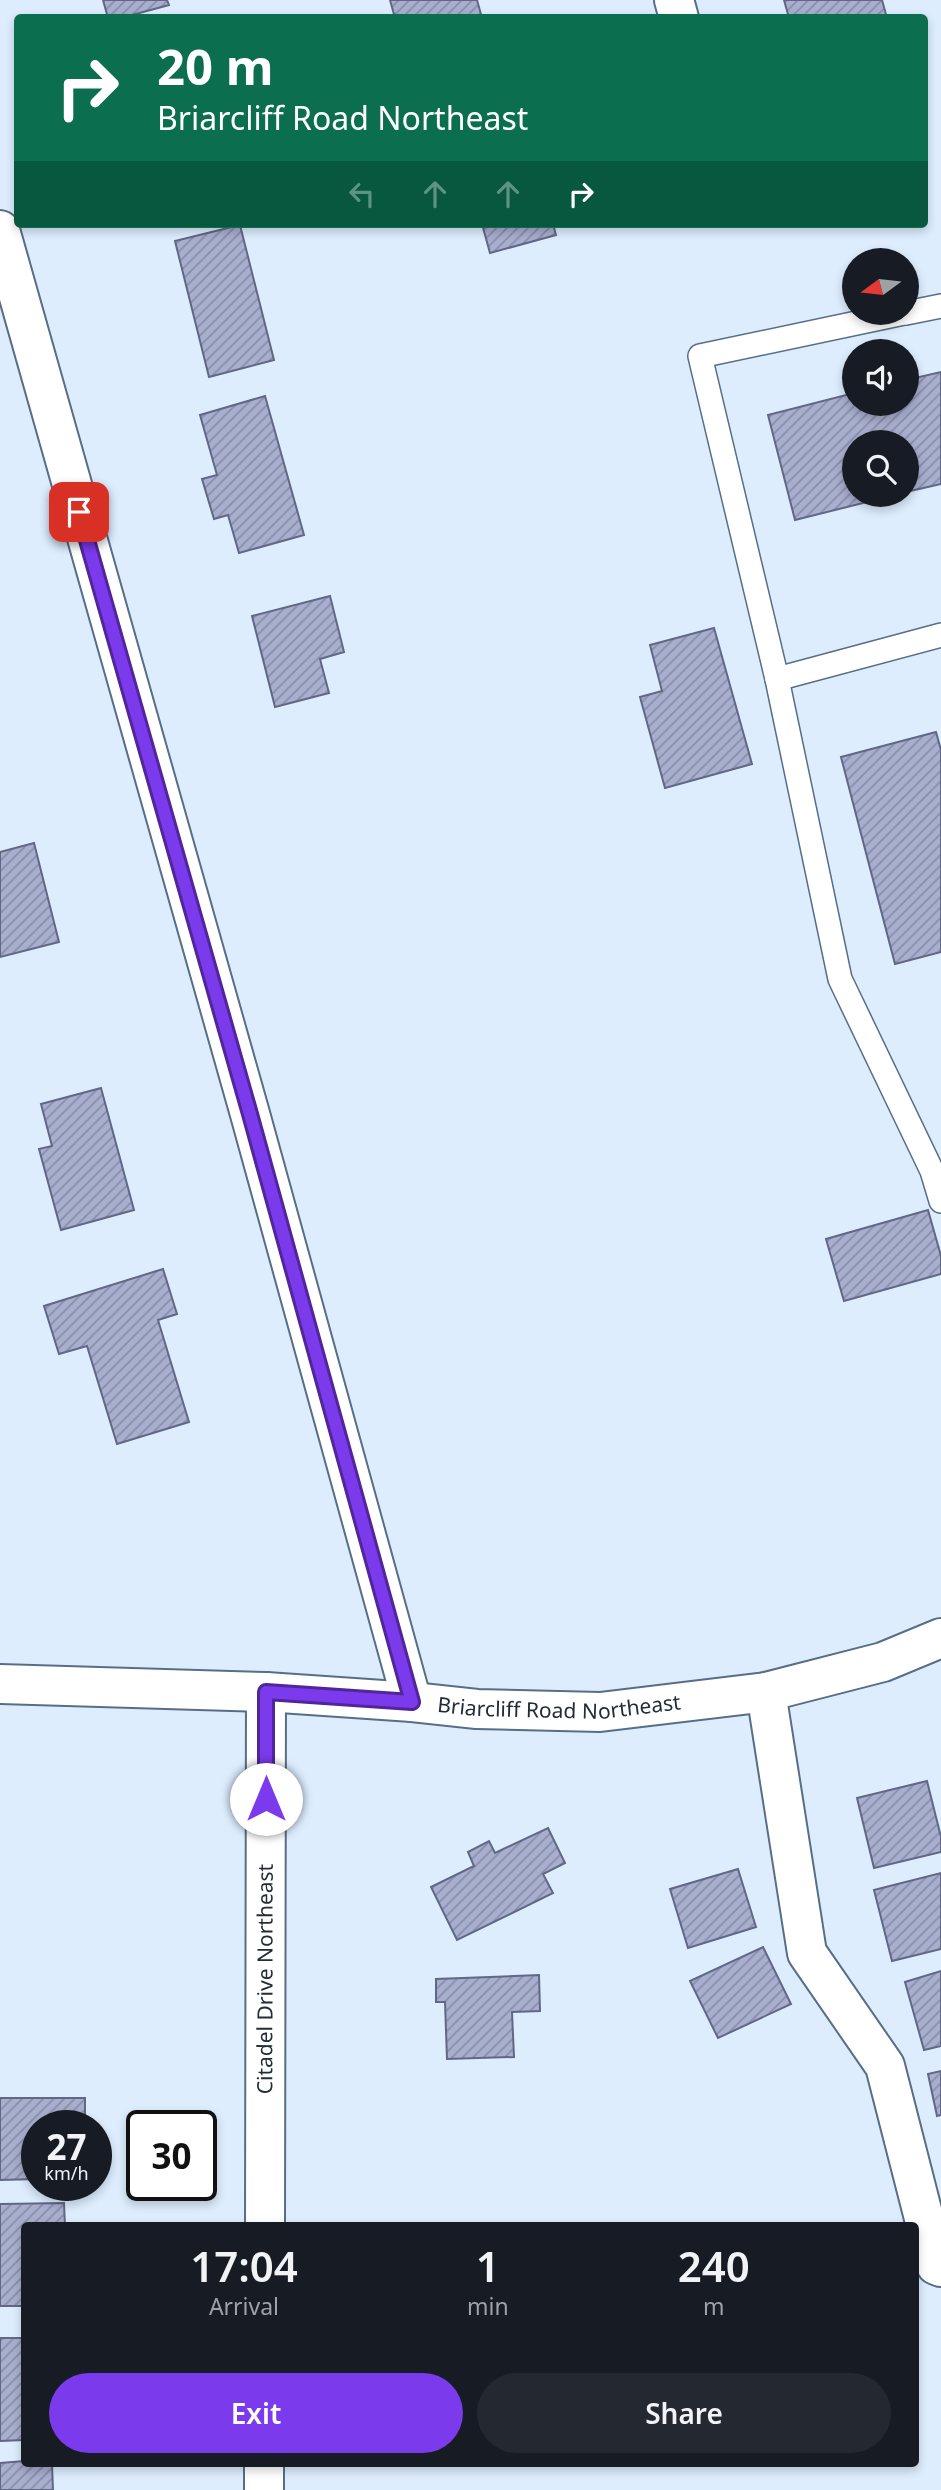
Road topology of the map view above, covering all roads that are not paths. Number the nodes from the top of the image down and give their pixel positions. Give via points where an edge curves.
1 (0, 230) edge
2 (9, 299) edge
3 (941, 306) edge
4 (919, 310) edge
5 (843, 326) edge
6 (941, 635) edge
7 (777, 679) junction
8 (941, 1201) edge
9 (941, 1638) edge
10 (0, 1684) edge
11 (266, 1692) junction
12 (766, 1692) junction
13 (412, 1702) junction
14 (265, 2222) edge
15 (941, 2267) edge
16 (264, 2467) edge
17 (264, 2490) edge

1 - 2 street
2 - 13 street via 142,726
3 - 4 lane
5 - 7 lane via 700,356
6 - 7 lane
7 - 8 lane via 840,979 932,1171
9 - 12 street, Briarcliff Road Northeast via 883,1662
10 - 11 street, Briarcliff Road Northeast
11 - 13 street, Briarcliff Road Northeast
11 - 14 street, Citadel Drive Northeast
12 - 13 street, Briarcliff Road Northeast via 600,1712 477,1709
12 - 15 street via 807,1953 885,2066 936,2265
16 - 17 street

